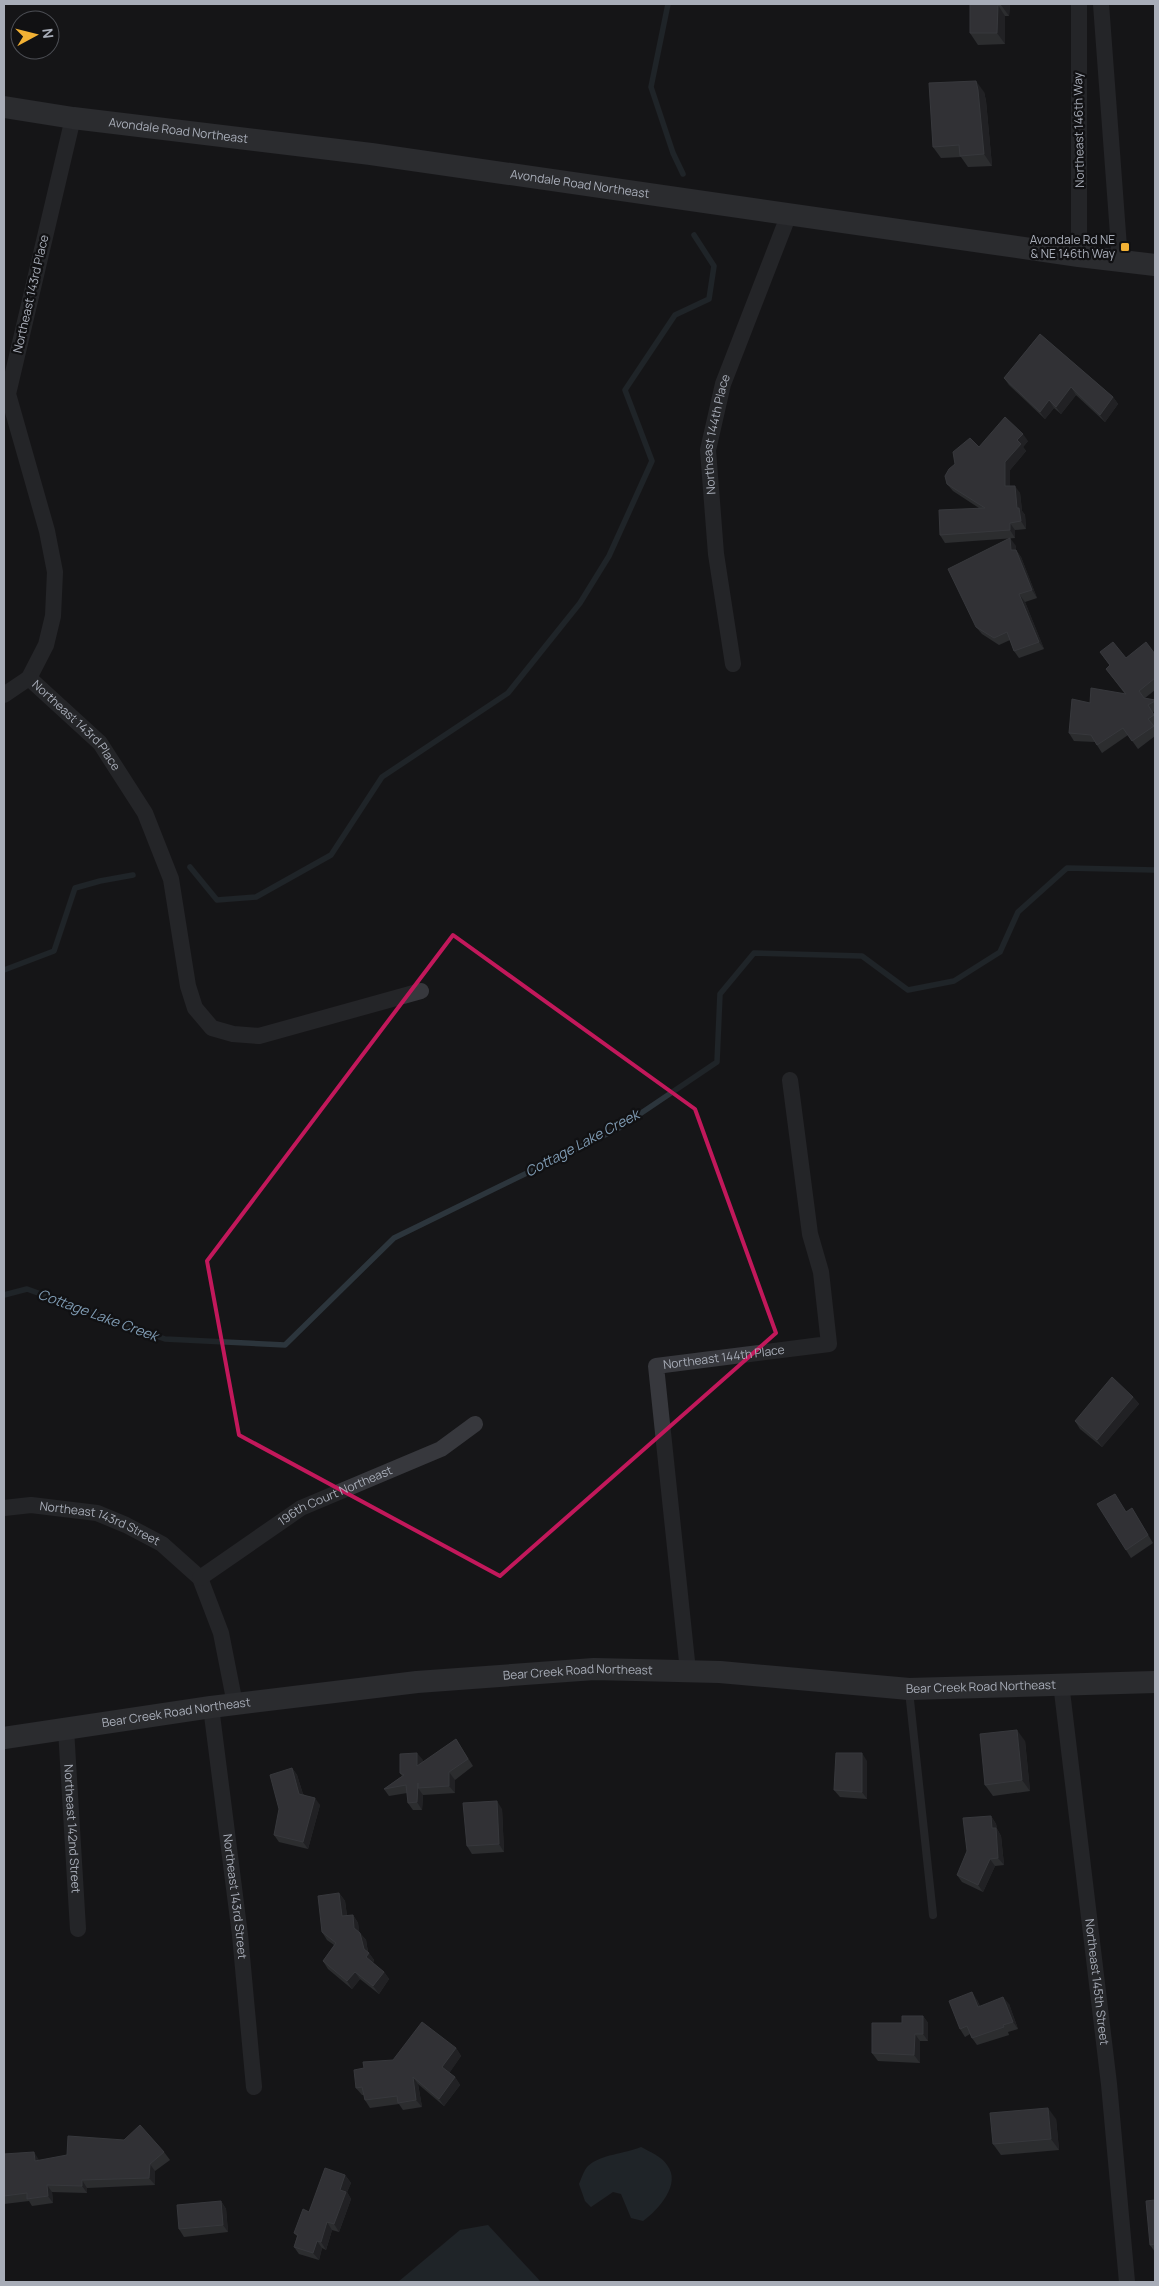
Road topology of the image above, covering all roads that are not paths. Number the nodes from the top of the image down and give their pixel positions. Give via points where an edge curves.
1 (1079, 4) edge
2 (1101, 4) edge
3 (4, 107) edge
4 (73, 118) junction
5 (789, 214) junction
6 (1079, 256) junction
7 (1120, 261) junction
8 (1155, 265) edge
9 (6, 393) edge
10 (733, 664) dead end
11 (29, 678) junction
12 (4, 695) edge
13 (421, 990) dead end
14 (790, 1080) dead end
15 (475, 1424) dead end
16 (4, 1508) edge
17 (200, 1578) junction
18 (688, 1671) junction
19 (1155, 1682) edge
20 (1061, 1683) junction
21 (909, 1689) junction
22 (234, 1704) junction
23 (211, 1707) junction
24 (66, 1729) junction
25 (4, 1738) edge
26 (934, 1915) dead end
27 (78, 1929) dead end
28 (254, 2087) dead end
29 (1127, 2282) edge

1 - 6 street, Northeast 146th Way
2 - 7 street via 1104,8
3 - 4 main road, Avondale Road Northeast
4 - 5 main road, Avondale Road Northeast via 371,154
4 - 9 street, Northeast 143rd Place
5 - 6 main road, Avondale Road Northeast
5 - 10 street, Northeast 144th Place via 723,384 708,450 716,554
6 - 7 main road, Avondale Road Northeast
7 - 8 main road, Avondale Road Northeast
9 - 11 street, Northeast 143rd Place via 47,530 55,572 53,616 46,645
11 - 12 street
11 - 13 street, Northeast 143rd Place via 100,743 145,812 171,879 191,993 196,1008 212,1028 259,1036
14 - 18 street, Northeast 144th Place via 810,1234 821,1272 829,1344 656,1366
15 - 17 street, 196th Court Northeast via 441,1449 301,1508
16 - 17 street, Northeast 143rd Street via 31,1505 97,1513 126,1524 162,1544
17 - 22 street, Northeast 143rd Street via 221,1633
18 - 21 main road, Bear Creek Road Northeast via 800,1677
18 - 22 main road, Bear Creek Road Northeast via 594,1669 485,1675
19 - 20 main road, Bear Creek Road Northeast
20 - 21 main road, Bear Creek Road Northeast
20 - 29 street, Northeast 145th Street via 1109,2084
21 - 26 lane
22 - 23 main road, Bear Creek Road Northeast
23 - 24 main road, Bear Creek Road Northeast
23 - 28 street, Northeast 143rd Street via 240,1935
24 - 25 main road, Bear Creek Road Northeast
24 - 27 street, Northeast 142nd Street

